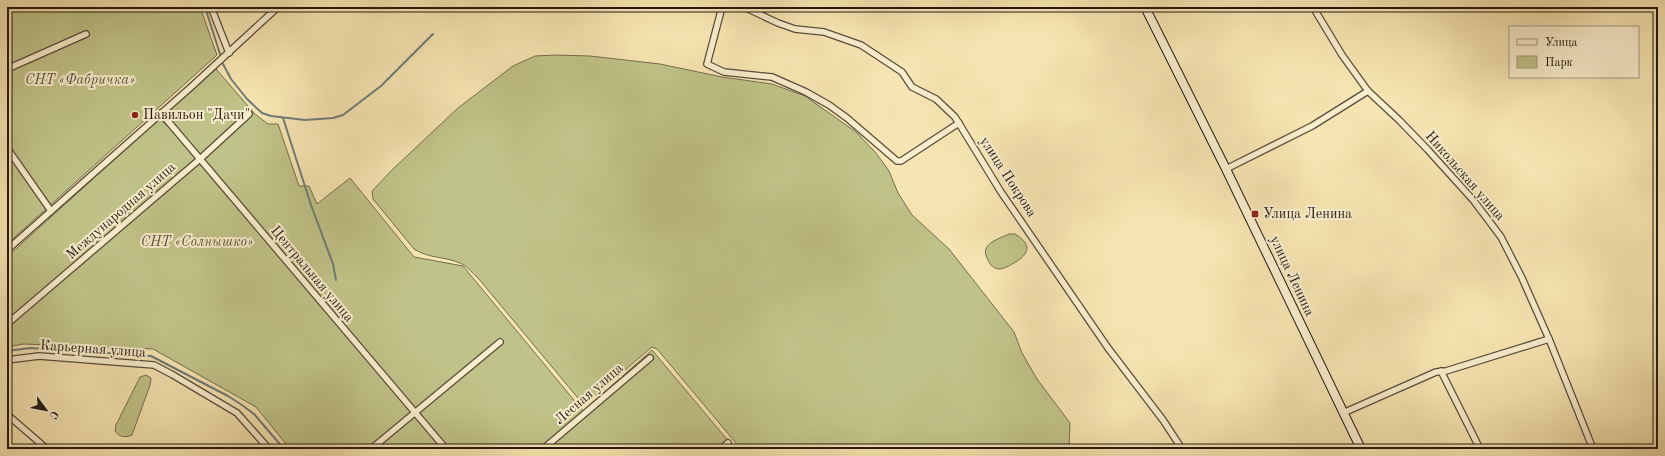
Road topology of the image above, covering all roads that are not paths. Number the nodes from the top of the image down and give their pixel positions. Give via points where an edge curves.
1 (211, 7) edge
2 (278, 7) edge
3 (722, 7) edge
4 (744, 7) edge
5 (1145, 7) edge
6 (1313, 7) edge
7 (86, 34) dead end
8 (229, 53) junction
9 (7, 69) edge
10 (1368, 91) junction
11 (161, 113) junction
12 (249, 114) dead end
13 (959, 123) junction
14 (7, 148) edge
15 (200, 159) junction
16 (1226, 169) junction
17 (51, 211) junction
18 (7, 250) edge
19 (7, 324) edge
20 (1549, 339) junction
21 (500, 342) dead end
22 (650, 358) dead end
23 (7, 360) edge
24 (1441, 371) junction
25 (414, 413) junction
26 (1343, 413) junction
27 (8, 417) edge
28 (728, 443) dead end
29 (47, 449) edge
30 (269, 449) edge
31 (371, 449) edge
32 (446, 449) edge
33 (543, 449) edge
34 (721, 449) edge
35 (1182, 449) edge
36 (1360, 449) edge
37 (1480, 449) edge
38 (1593, 449) edge

1 - 8 street
2 - 8 street
3 - 13 street via 707,64 724,72 772,77 806,92 847,118 896,161 901,161
4 - 13 street, улица Покрова via 795,29 824,32 861,45 902,72 912,87 936,99
5 - 16 main road, улица Ленина
6 - 10 street, Никольская улица via 1342,55
7 - 9 street
8 - 11 street
10 - 16 street via 1312,126
10 - 20 street, Никольская улица via 1428,150 1494,227 1509,252
11 - 15 street, Центральная улица
11 - 17 street
12 - 15 street, Международная улица
13 - 35 street, улица Покрова via 1001,192 1103,342
14 - 17 street
15 - 19 street, Международная улица
15 - 25 street, Центральная улица
16 - 26 main road, улица Ленина
17 - 18 street
20 - 24 street
20 - 38 street, Никольская улица
21 - 25 street
22 - 33 street, Лесная улица
23 - 30 street, Карьерная улица via 39,356 154,364 237,413
24 - 26 street
24 - 37 street
25 - 31 street
25 - 32 street, Центральная улица
26 - 36 main road, улица Ленина
27 - 29 street
28 - 34 street

